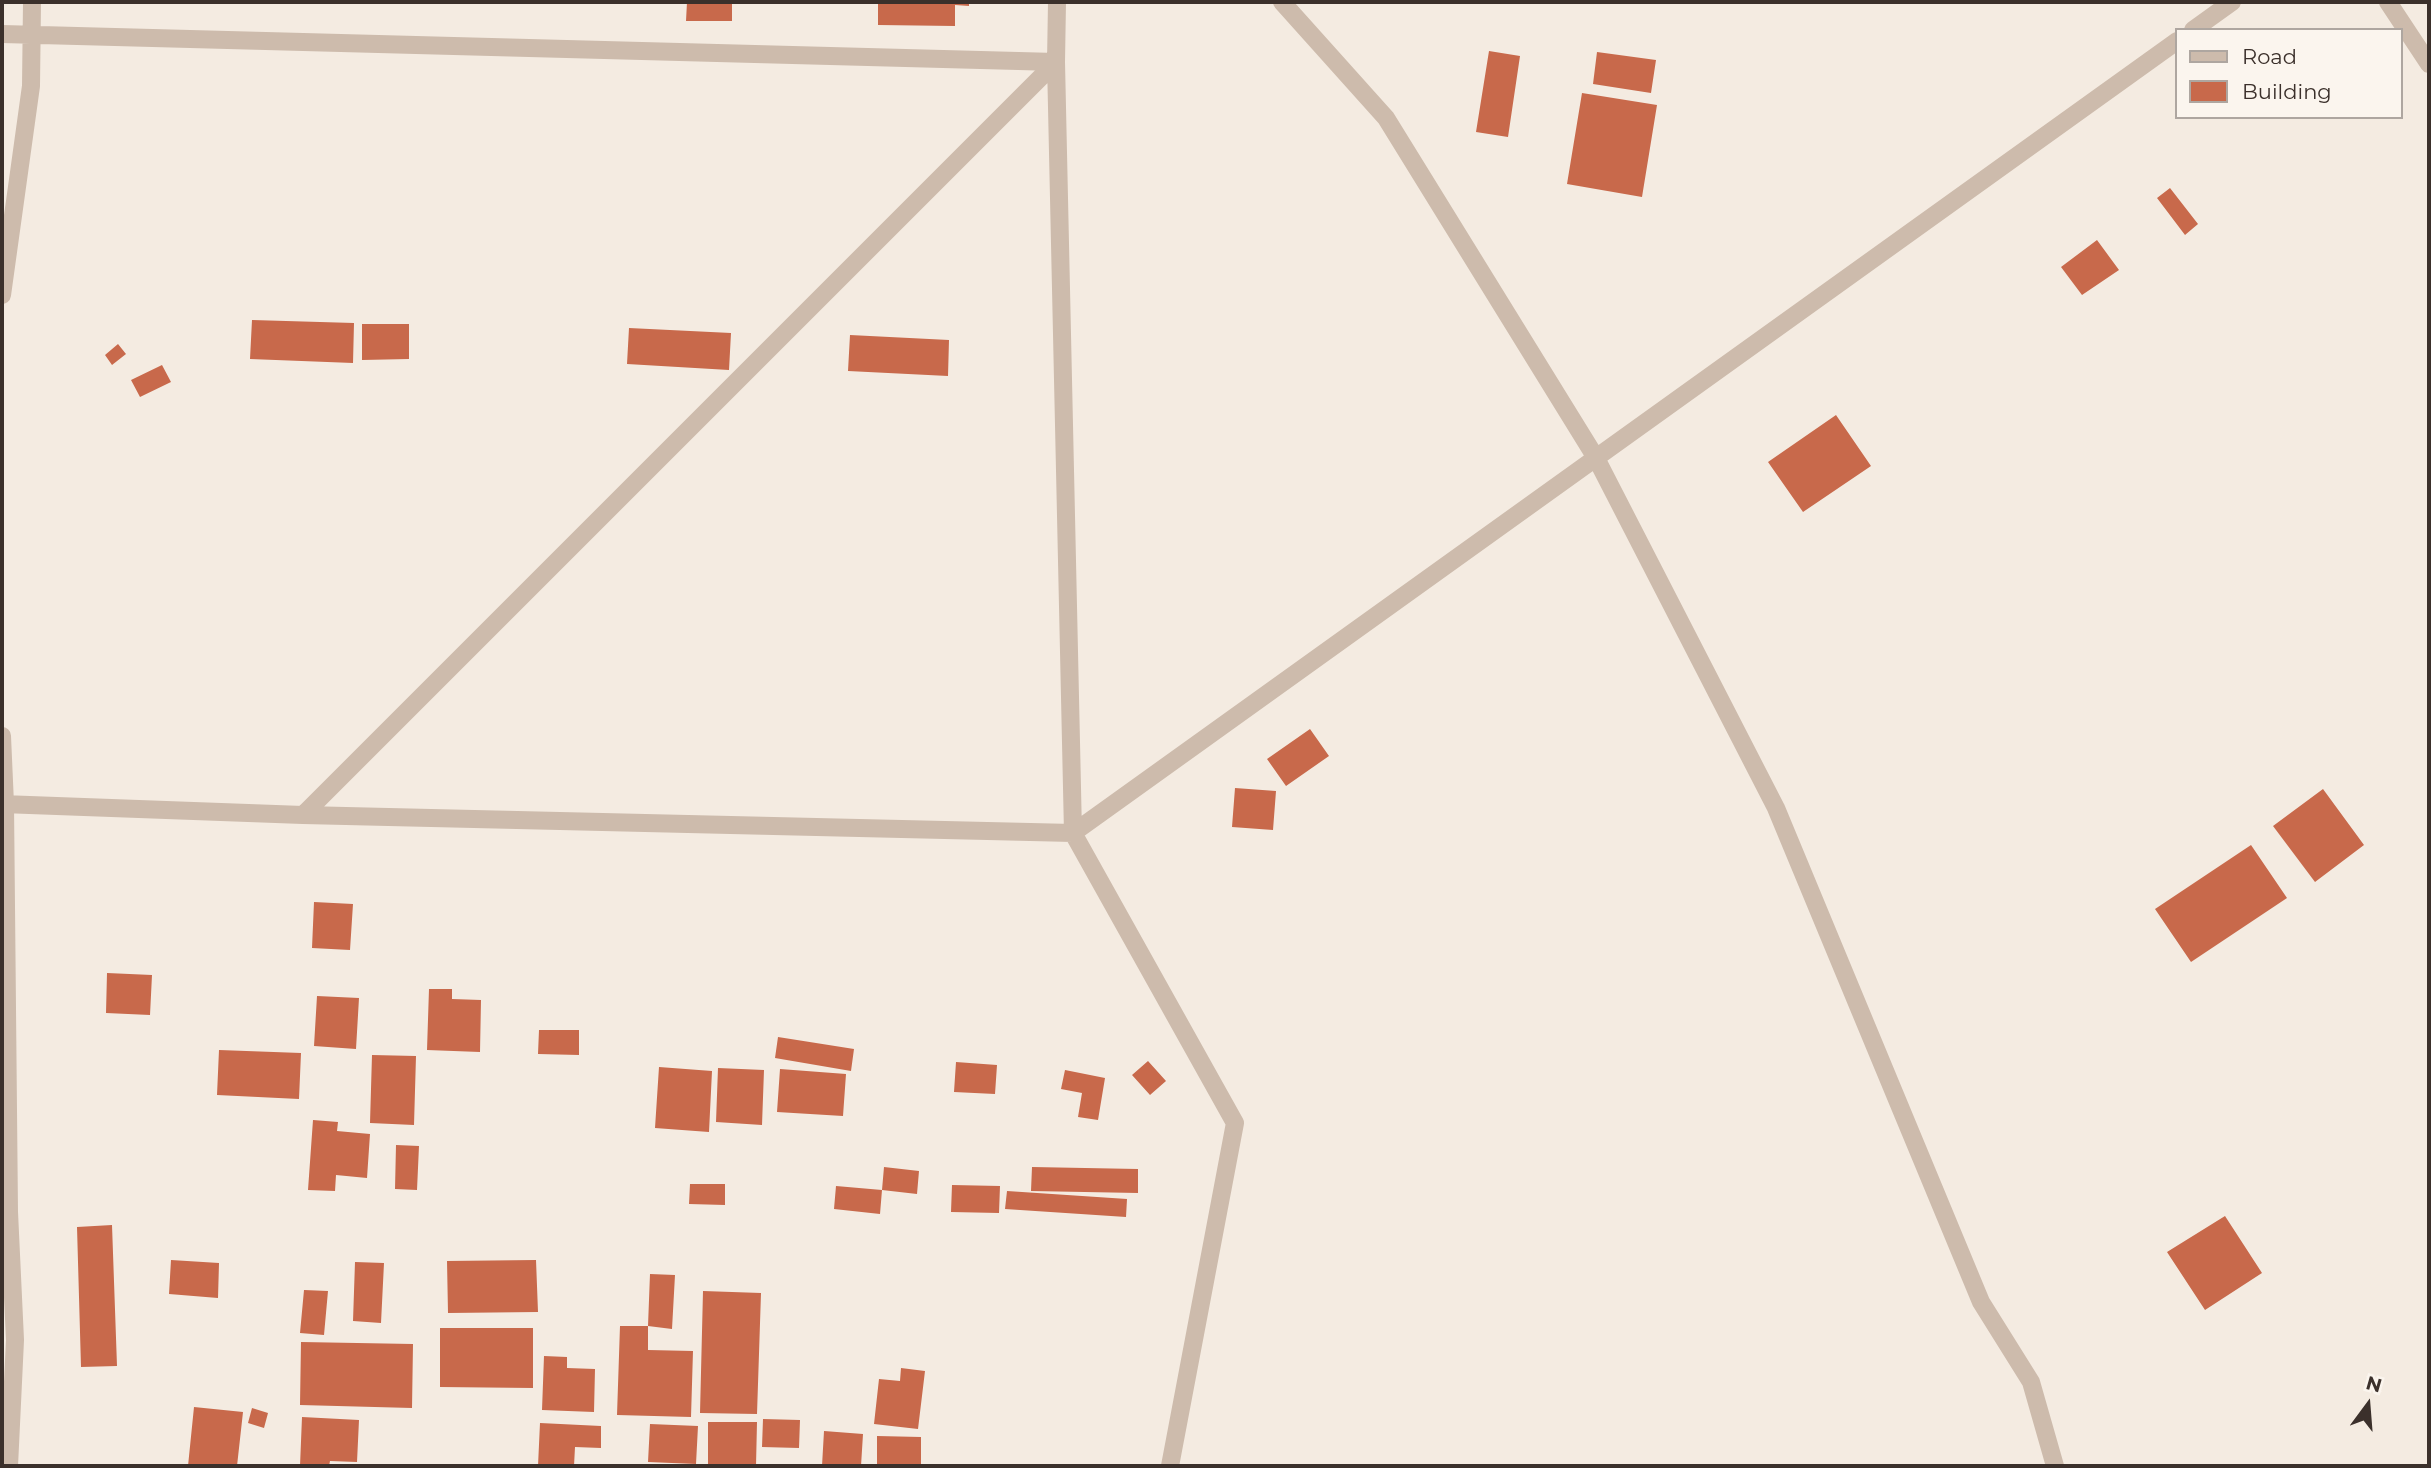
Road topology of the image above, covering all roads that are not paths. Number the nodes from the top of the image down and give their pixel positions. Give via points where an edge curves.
1 (32, 2) edge
2 (1057, 2) edge
3 (1282, 2) edge
4 (2232, 2) edge
5 (2388, 2) edge
6 (2196, 28) edge
7 (2, 34) edge
8 (33, 35) junction
9 (2176, 42) edge
10 (1056, 62) junction
11 (2429, 64) edge
12 (2, 295) edge
13 (1596, 458) junction
14 (2, 736) edge
15 (3, 804) edge
16 (303, 815) junction
17 (1073, 833) junction
18 (5, 1212) edge
19 (9, 1466) edge
20 (1170, 1466) edge
21 (2055, 1466) edge

1 - 8 street
2 - 10 street
3 - 13 street via 1385,118
4 - 6 street
5 - 11 street
7 - 8 street
8 - 10 street
8 - 12 street via 31,86
9 - 13 street
10 - 16 street
10 - 17 street
13 - 17 street
13 - 21 street via 1776,808 1981,1302 2031,1382
14 - 15 street
15 - 16 street
15 - 18 street
16 - 17 street
17 - 20 street via 1235,1123
18 - 19 street via 15,1340

